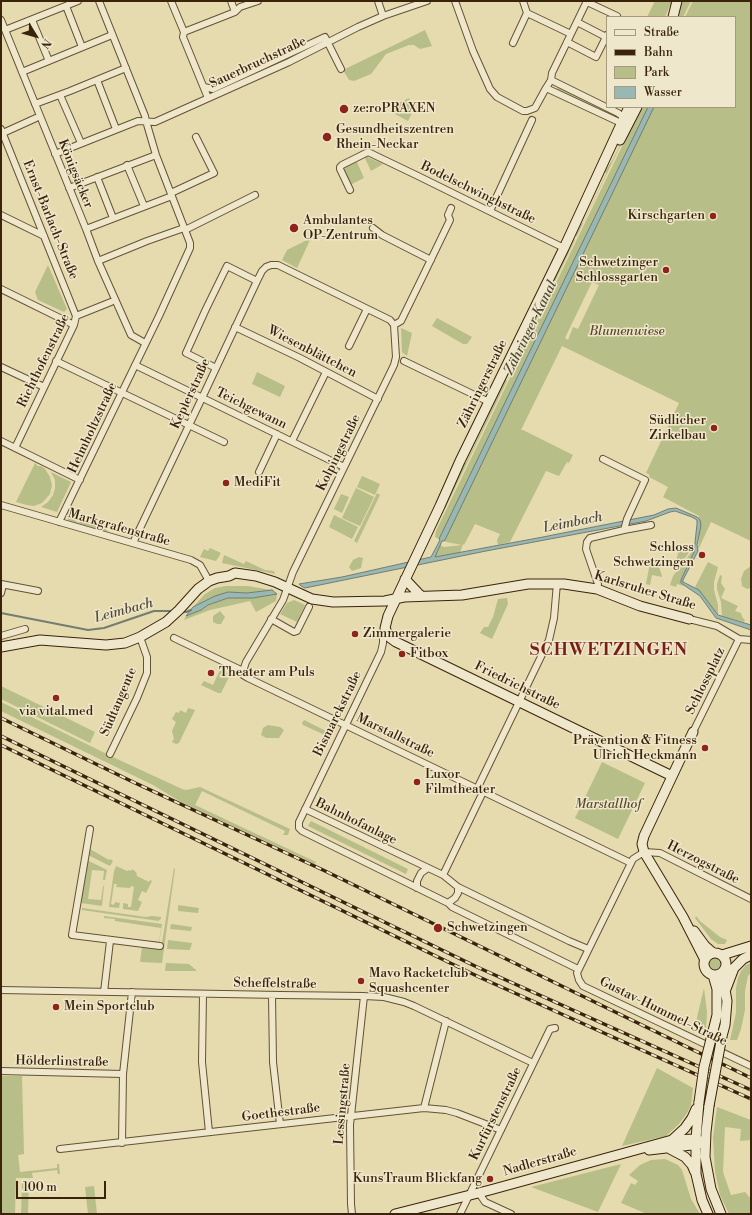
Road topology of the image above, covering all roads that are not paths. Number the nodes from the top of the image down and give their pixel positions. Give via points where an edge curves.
1 (78, 1) edge
2 (99, 1) edge
3 (171, 1) edge
4 (231, 1) edge
5 (258, 1) edge
6 (378, 1) edge
7 (426, 1) edge
8 (455, 1) edge
9 (523, 1) edge
10 (587, 1) edge
11 (677, 1) edge
12 (66, 6) junction
13 (235, 12) junction
14 (527, 13) junction
15 (383, 16) junction
16 (617, 16) edge
17 (672, 16) edge
18 (1, 20) edge
19 (32, 20) junction
20 (577, 22) junction
21 (5, 30) junction
22 (184, 32) junction
23 (571, 34) junction
24 (112, 35) junction
25 (606, 36) edge
26 (606, 38) edge
27 (567, 42) junction
28 (328, 43) junction
29 (513, 43) dead end
30 (82, 47) junction
31 (49, 61) junction
32 (126, 68) junction
33 (341, 69) dead end
34 (22, 72) junction
35 (97, 80) junction
36 (551, 80) junction
37 (204, 87) junction
38 (546, 88) junction
39 (60, 95) junction
40 (208, 98) junction
41 (35, 104) junction
42 (606, 107) edge
43 (608, 108) edge
44 (629, 108) edge
45 (636, 108) edge
46 (36, 118) dead end
47 (532, 120) dead end
48 (146, 122) junction
49 (625, 123) junction
50 (116, 129) junction
51 (1, 130) edge
52 (196, 137) dead end
53 (82, 143) junction
54 (55, 154) junction
55 (156, 155) junction
56 (127, 166) junction
57 (97, 177) junction
58 (69, 188) junction
59 (350, 190) dead end
60 (171, 195) junction
61 (255, 195) dead end
62 (144, 206) junction
63 (451, 208) dead end
64 (490, 211) junction
65 (1, 215) edge
66 (113, 218) junction
67 (373, 228) dead end
68 (86, 229) junction
69 (185, 229) junction
70 (44, 236) junction
71 (564, 248) junction
72 (431, 260) junction
73 (98, 261) junction
74 (257, 281) junction
75 (1, 289) edge
76 (111, 302) dead end
77 (367, 309) junction
78 (76, 316) junction
79 (74, 325) junction
80 (394, 325) junction
81 (236, 327) junction
82 (146, 343) junction
83 (349, 346) dead end
84 (56, 361) junction
85 (404, 361) dead end
86 (135, 365) junction
87 (1, 367) edge
88 (216, 368) junction
89 (326, 372) junction
90 (44, 387) junction
91 (122, 392) junction
92 (202, 398) junction
93 (378, 399) junction
94 (489, 402) junction
95 (190, 425) junction
96 (277, 434) junction
97 (1, 441) edge
98 (292, 441) junction
99 (224, 442) dead end
100 (14, 448) junction
101 (603, 459) dead end
102 (344, 467) junction
103 (259, 472) dead end
104 (80, 480) junction
105 (1, 505) edge
106 (59, 522) junction
107 (625, 525) junction
108 (651, 525) dead end
109 (133, 543) junction
110 (405, 579) junction
111 (209, 581) junction
112 (557, 583) junction
113 (2, 584) edge
114 (287, 588) junction
115 (597, 589) junction
116 (38, 591) dead end
117 (1, 593) edge
118 (421, 596) junction
119 (396, 599) junction
120 (375, 601) junction
121 (309, 607) dead end
122 (387, 618) junction
123 (271, 619) junction
124 (688, 619) joint
125 (385, 628) junction
126 (25, 629) dead end
127 (1, 636) edge
128 (140, 637) junction
129 (174, 638) dead end
130 (739, 639) junction
131 (751, 640) edge
132 (1, 647) edge
133 (242, 671) junction
134 (519, 702) junction
135 (346, 725) junction
136 (694, 732) joint
137 (110, 754) dead end
138 (672, 776) junction
139 (480, 790) junction
140 (305, 809) junction
141 (90, 829) dead end
142 (644, 852) junction
143 (630, 863) junction
144 (428, 868) junction
145 (444, 875) junction
146 (458, 887) junction
147 (417, 888) junction
148 (751, 899) edge
149 (448, 904) junction
150 (683, 917) junction
151 (110, 941) junction
152 (160, 946) dead end
153 (751, 946) edge
154 (588, 949) junction
155 (717, 954) junction
156 (751, 955) edge
157 (705, 960) junction
158 (578, 969) junction
159 (718, 974) junction
160 (1, 990) edge
161 (726, 991) junction
162 (104, 992) junction
163 (132, 992) junction
164 (203, 994) junction
165 (272, 995) junction
166 (364, 996) junction
167 (446, 1021) junction
168 (555, 1028) dead end
169 (533, 1063) junction
170 (751, 1066) edge
171 (1, 1072) edge
172 (123, 1074) junction
173 (699, 1102) junction
174 (424, 1108) junction
175 (351, 1116) junction
176 (280, 1124) junction
177 (501, 1130) junction
178 (209, 1132) junction
179 (696, 1142) junction
180 (122, 1143) junction
181 (705, 1143) junction
182 (670, 1144) junction
183 (60, 1150) dead end
184 (696, 1174) junction
185 (479, 1193) junction
186 (469, 1196) junction
187 (352, 1214) edge
188 (395, 1214) edge
189 (460, 1214) edge
190 (511, 1214) edge
191 (708, 1214) edge
192 (721, 1214) edge

1 - 12 street
2 - 24 street, Helmholtzstraße
3 - 22 street, Sauerbruchstraße
4 - 13 street
5 - 13 street via 240,7
6 - 15 street
7 - 15 street, Sauerbruchstraße
8 - 38 street via 485,79 497,97 527,111 535,108
9 - 14 street
10 - 16 street
10 - 20 street
11 - 17 main road
12 - 19 street
12 - 30 street
13 - 22 street
14 - 23 street
14 - 29 street
15 - 28 street, Sauerbruchstraße
18 - 21 street, Königsäcker
19 - 21 street
19 - 31 street
20 - 23 street
20 - 25 street
21 - 34 street, Königsäcker
22 - 37 street, Sauerbruchstraße via 183,38
23 - 27 street
24 - 30 street
24 - 32 street, Helmholtzstraße
26 - 27 street via 596,57
27 - 36 street
28 - 33 street
28 - 37 street, Sauerbruchstraße via 325,37 213,88
28 - 40 street, Sauerbruchstraße
30 - 31 street
31 - 34 street
32 - 35 street
32 - 48 street, Helmholtzstraße
34 - 41 street, Königsäcker
35 - 39 street
35 - 50 street
36 - 38 street
36 - 42 street
37 - 40 street, Sauerbruchstraße
38 - 49 street
39 - 41 street
39 - 53 street, Königsäcker
40 - 48 street via 155,122
41 - 54 street, Königsäcker
43 - 49 street via 622,116
44 - 49 main road
45 - 49 main road
46 - 51 street, Ernst-Barlach-Straße
47 - 64 street
48 - 50 street via 138,121
48 - 55 street, Helmholtzstraße
49 - 71 main road, Zähringerstraße via 607,165 596,181
50 - 53 street
51 - 70 street, Ernst-Barlach-Straße
52 - 60 street via 214,173
53 - 54 street
54 - 58 street, Königsäcker
55 - 56 street
55 - 60 street, Helmholtzstraße
56 - 57 street
56 - 62 street
57 - 58 street
57 - 66 street, Königsäcker
58 - 68 street, Königsäcker
59 - 64 street, Bodelschwinghstraße via 340,167 368,152
60 - 62 street
60 - 69 street, Helmholtzstraße
61 - 69 street
62 - 66 street
63 - 72 street, Bodelschwinghstraße via 448,215 450,220
64 - 71 street, Bodelschwinghstraße
65 - 70 street
66 - 68 street
67 - 72 street
68 - 73 street, Königsäcker
69 - 73 street
69 - 82 street, Helmholtzstraße via 190,243 189,252
70 - 78 street, Ernst-Barlach-Straße
71 - 94 main road, Zähringerstraße
72 - 80 street via 401,321
73 - 82 street, Königsäcker via 130,335
74 - 77 street, Keplerstraße via 266,267 278,265
74 - 81 street, Keplerstraße
74 - 88 street via 227,266 200,322 186,353
75 - 79 street
76 - 78 street, Richthofenstraße
77 - 80 street via 390,320
77 - 83 street
78 - 79 street, Richthofenstraße
79 - 84 street, Richthofenstraße
80 - 93 street, Kolpingstraße via 396,357
81 - 88 street, Keplerstraße
81 - 89 street, Wiesenblättchen
82 - 86 street, Helmholtzstraße
84 - 90 street, Richthofenstraße
84 - 91 street
85 - 94 street
86 - 91 street, Helmholtzstraße
86 - 92 street, Teichgewann
87 - 90 street
88 - 92 street, Keplerstraße
89 - 93 street, Wiesenblättchen
89 - 98 street, Teichgewann
90 - 100 street, Richthofenstraße
91 - 95 street
91 - 104 street, Helmholtzstraße
92 - 95 street, Keplerstraße
92 - 96 street, Teichgewann
93 - 102 street, Kolpingstraße
94 - 110 main road, Zähringerstraße
95 - 99 street
95 - 109 street, Keplerstraße
96 - 98 street, Teichgewann
96 - 103 street
97 - 100 street
98 - 102 street, Teichgewann
100 - 104 street
101 - 107 street via 645,480
102 - 114 street, Kolpingstraße
104 - 106 street, Helmholtzstraße
105 - 106 street, Markgrafenstraße
106 - 109 street, Markgrafenstraße
107 - 108 street
107 - 115 street via 593,537 587,542 586,549 598,584
109 - 111 street, Markgrafenstraße via 197,563
110 - 118 main road
110 - 119 main road, Zähringerstraße
111 - 114 main road via 235,573 256,576
111 - 128 main road via 174,615
112 - 115 main road, Karlsruher Straße
112 - 118 main road, Karlsruher Straße via 528,584 467,594
112 - 134 street via 549,640
113 - 116 street
113 - 117 street
114 - 120 main road via 325,602
114 - 123 street, Kolpingstraße
115 - 124 main road, Karlsruher Straße via 640,606
118 - 119 main road, Karlsruher Straße
119 - 120 main road
119 - 122 main road
120 - 122 main road
121 - 123 street via 297,631 294,632
122 - 125 main road
123 - 133 street, Kolpingstraße
124 - 130 street, Karlsruher Straße via 717,626
125 - 134 main road, Friedrichstraße via 389,637 396,642
125 - 135 street, Bismarckstraße via 381,652
126 - 127 street
128 - 132 main road via 125,643 106,645 40,640
128 - 137 street, Südtangente via 147,657 147,673
129 - 133 street, Marstallstraße
130 - 131 street
130 - 136 street, Schlossplatz
133 - 135 street, Marstallstraße via 248,678
134 - 138 main road, Friedrichstraße
134 - 139 street
135 - 139 street, Marstallstraße
135 - 140 street, Bismarckstraße
136 - 138 main road
138 - 142 main road via 642,838
139 - 143 street, Marstallstraße
139 - 145 street
140 - 144 street, Bahnhofanlage
140 - 147 street, Bahnhofanlage via 299,822 302,831
141 - 151 street via 72,935
142 - 143 street
142 - 148 street, Herzogstraße via 660,853
142 - 150 main road
143 - 154 street
144 - 145 street, Bahnhofanlage
144 - 147 street via 421,873
145 - 146 street, Bahnhofanlage
146 - 149 street via 458,893
146 - 154 street, Bahnhofanlage
147 - 149 street, Bahnhofanlage
149 - 158 street, Bahnhofanlage
150 - 155 main road via 706,946
150 - 157 main road
151 - 152 street
151 - 162 street
153 - 155 main road
154 - 158 street
155 - 157 main road
155 - 159 main road via 724,958 726,964
156 - 161 main road via 734,968
157 - 159 main road via 705,969 710,974
158 - 170 street, Gustav-Hummel-Straße via 577,976 583,986
159 - 161 main road
159 - 173 main road, bridge via 717,1015 704,1067
160 - 162 street, Scheffelstraße
161 - 181 main road, bridge via 726,1015 709,1106
162 - 163 street, Scheffelstraße
163 - 164 street, Scheffelstraße
163 - 172 street
164 - 165 street, Scheffelstraße
164 - 178 street via 202,1062
165 - 166 street, Scheffelstraße
165 - 176 street via 273,1062
166 - 167 street, Scheffelstraße via 404,1002
166 - 175 street, Lessingstraße
167 - 169 street, Scheffelstraße
167 - 174 street
168 - 169 street, Kurfürstenstraße via 550,1029
169 - 177 street, Kurfürstenstraße
171 - 172 street, Hölderlinstraße
172 - 180 street
173 - 179 main road
173 - 182 main road via 690,1122
174 - 175 street, Goethestraße
174 - 177 street, Goethestraße via 457,1113
175 - 176 street, Goethestraße
175 - 187 street, Lessingstraße
176 - 178 street, Goethestraße
177 - 186 street, Kurfürstenstraße
178 - 180 street, Goethestraße
179 - 181 main road, Nadlerstraße
179 - 182 main road, Nadlerstraße
179 - 184 main road
180 - 183 street, Goethestraße
181 - 192 main road via 707,1173
182 - 184 main road via 692,1165
182 - 185 main road, Nadlerstraße via 619,1155
184 - 191 main road
185 - 186 main road, Nadlerstraße
185 - 190 street via 485,1202
186 - 188 main road, Nadlerstraße
186 - 189 street, Kurfürstenstraße

